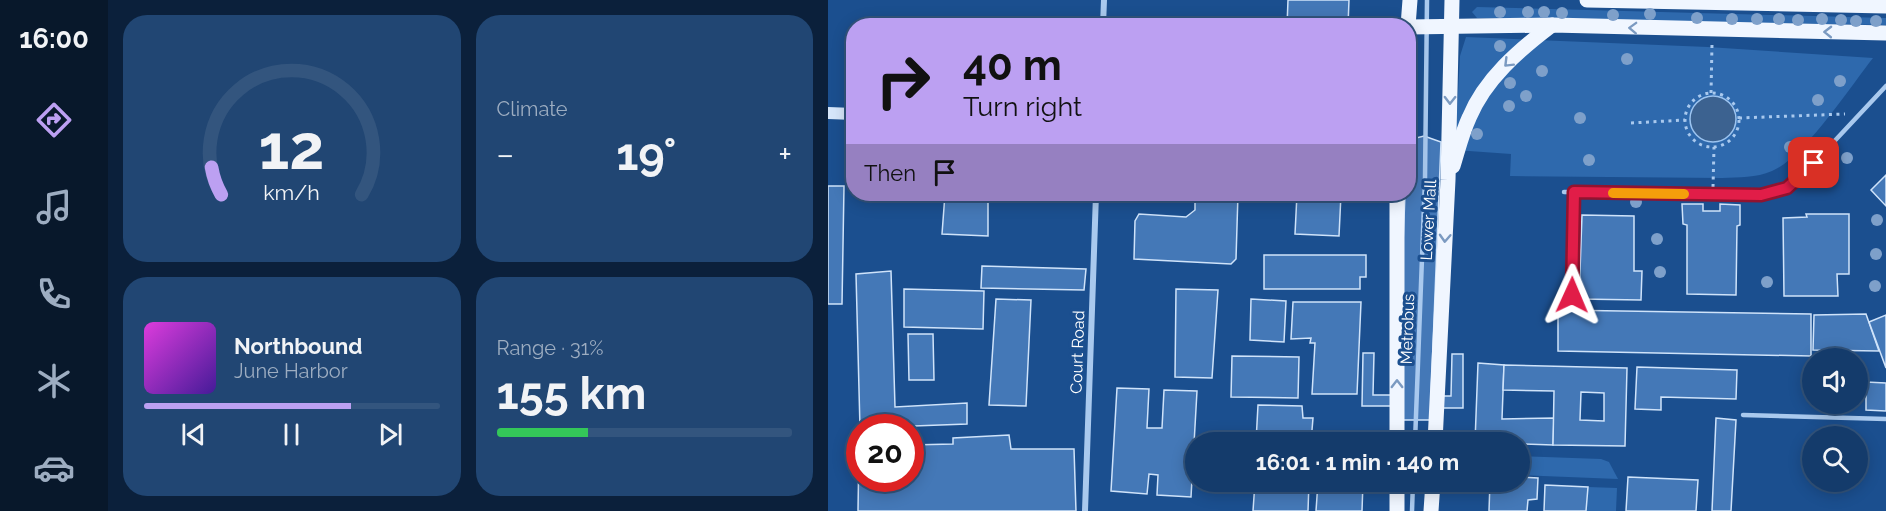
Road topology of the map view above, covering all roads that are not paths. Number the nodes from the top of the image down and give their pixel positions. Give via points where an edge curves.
1 (1104, 0) edge
2 (1410, 0) edge
3 (1427, 0) edge
4 (1452, 0) edge
5 (1587, 0) edge
6 (1886, 6) edge
7 (1103, 18) edge
8 (1409, 18) edge
9 (1552, 25) junction
10 (1416, 26) edge
11 (1452, 27) junction
12 (1886, 33) edge
13 (1886, 86) edge
14 (828, 113) edge
15 (846, 114) edge
16 (1448, 180) junction
17 (1564, 192) dead end
18 (1574, 192) junction
19 (1096, 201) edge
20 (1397, 201) edge
21 (1572, 295) dead end
22 (1743, 415) dead end
23 (1886, 420) edge
24 (1397, 432) edge
25 (1415, 432) edge
26 (1435, 432) edge
27 (1397, 492) edge
28 (1413, 492) edge
29 (1432, 492) edge
30 (1085, 511) edge
31 (1397, 511) edge
32 (1412, 511) edge
33 (1431, 511) edge

1 - 7 street
2 - 8 main road
3 - 25 lane, Metrobus
4 - 11 main road, Lower Mall
5 - 6 main road
9 - 11 main road
12 -> 9 main road
9 -> 16 main road via 1496,75 1470,116
10 - 11 main road
11 -> 16 main road, Lower Mall
13 - 18 lane via 1787,188 1761,195
14 - 15 main road
16 -> 26 main road, Lower Mall
17 - 18 lane
18 - 21 lane
19 - 30 street, Court Road
24 -> 20 main road, Lower Mall
22 - 23 lane
27 - 31 main road
28 - 32 lane
29 - 33 main road

